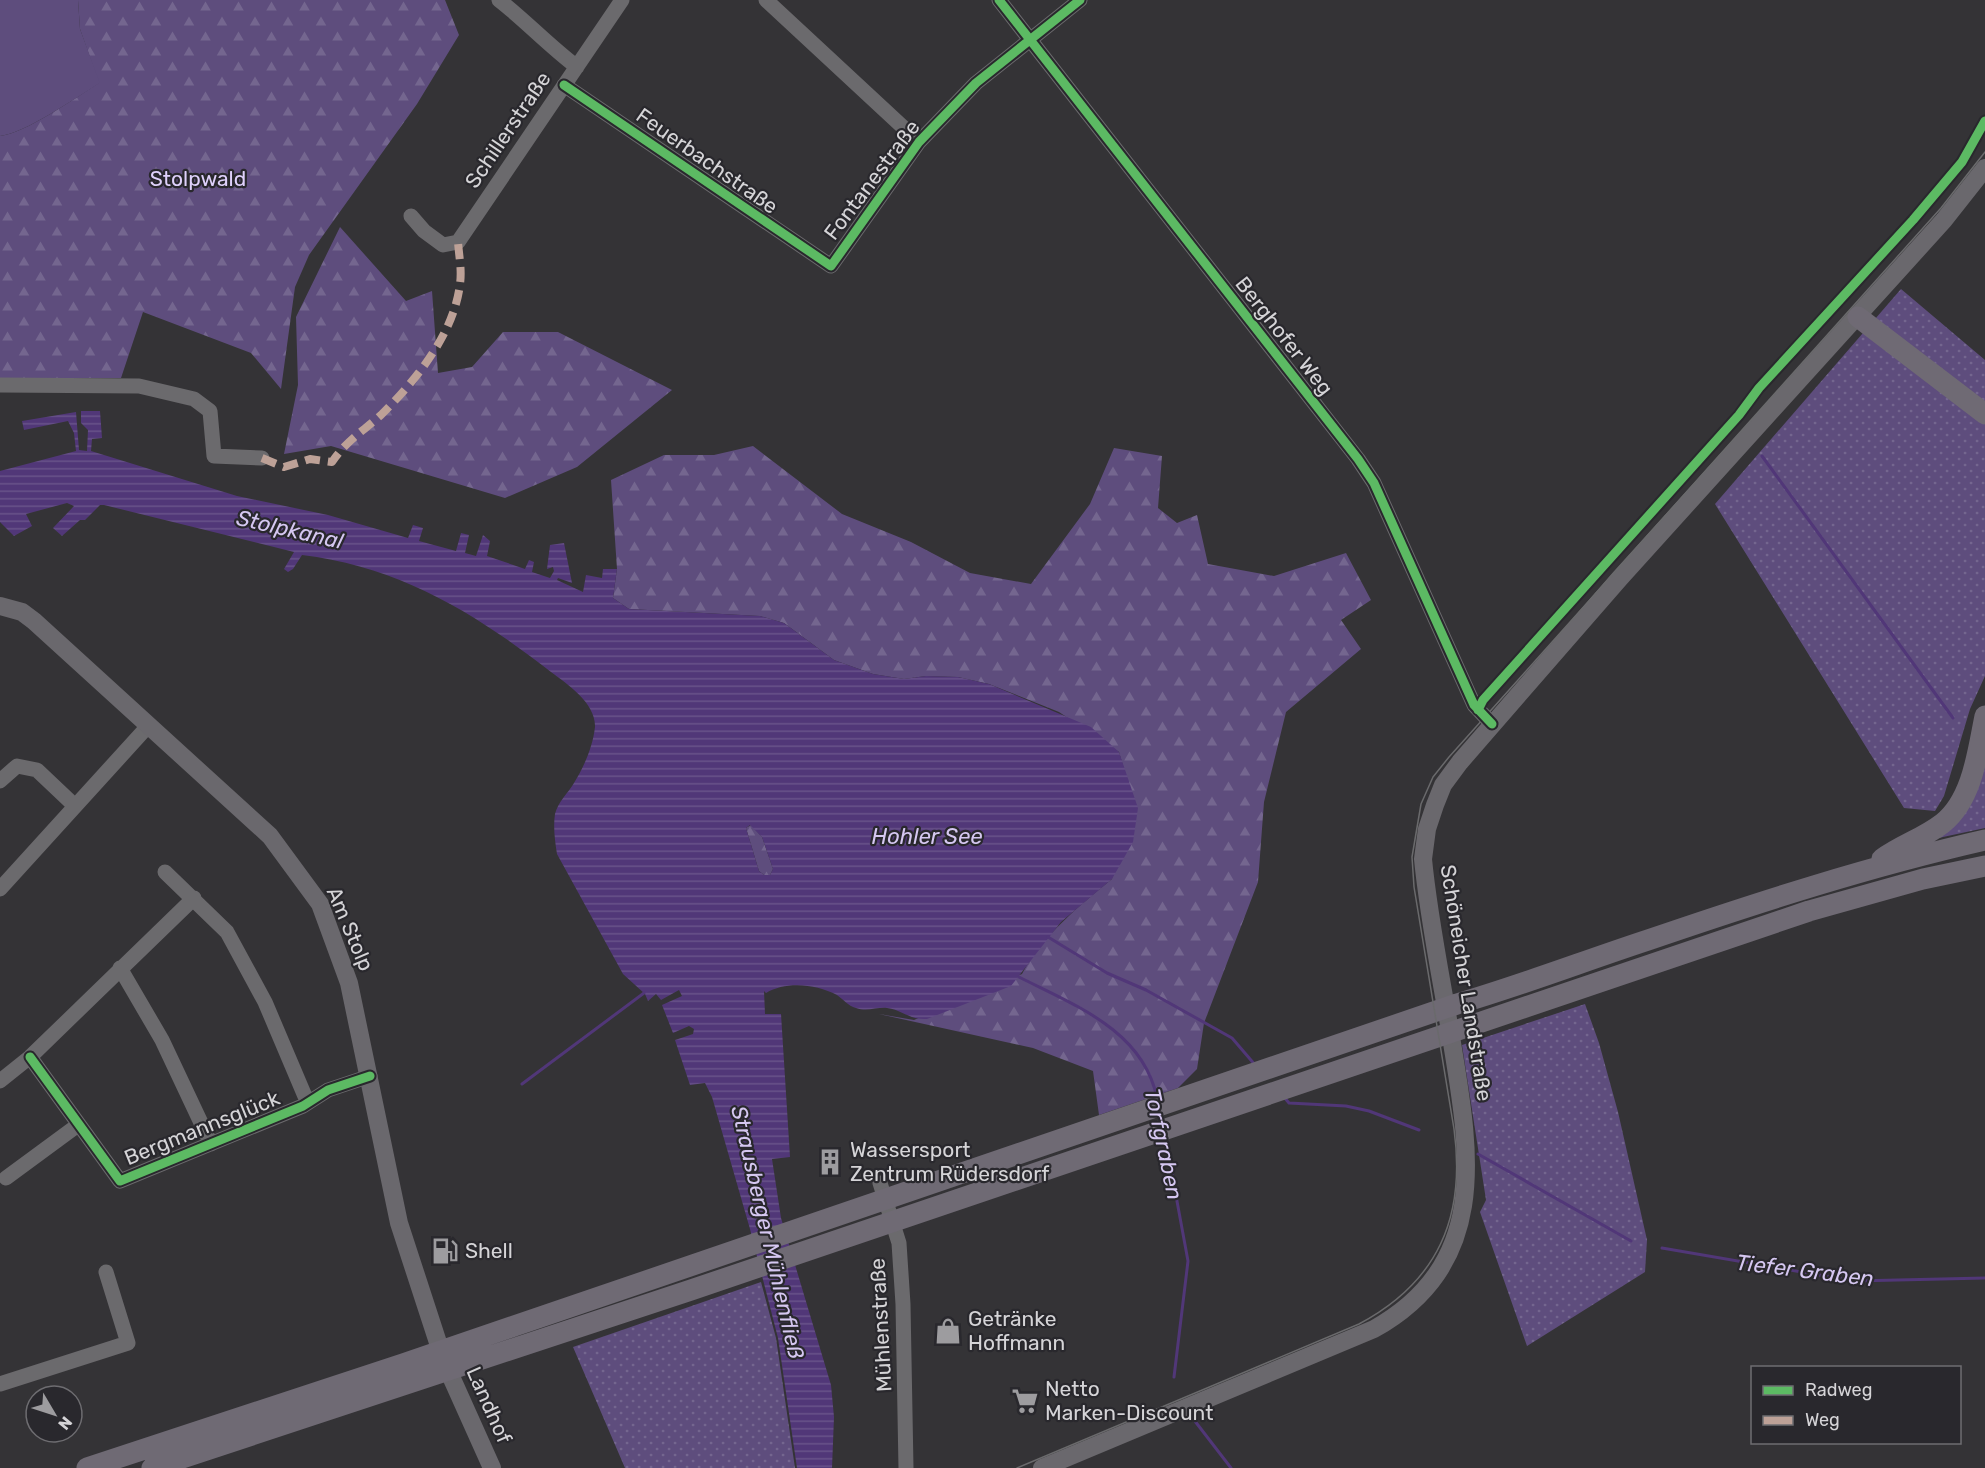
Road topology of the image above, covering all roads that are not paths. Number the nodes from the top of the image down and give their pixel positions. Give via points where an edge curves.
1 (499, 0) edge
2 (622, 0) edge
3 (766, 0) edge
4 (999, 0) edge
5 (1080, 0) edge
6 (1029, 38) junction
7 (577, 67) junction
8 (564, 85) junction
9 (919, 142) junction
10 (1985, 168) edge
11 (411, 216) dead end
12 (831, 266) joint
13 (1858, 317) junction
14 (0, 386) edge
15 (1985, 414) edge
16 (262, 458) dead end
17 (0, 606) edge
18 (1985, 716) edge
19 (1492, 724) junction
20 (149, 725) junction
21 (0, 781) edge
22 (75, 806) junction
23 (1985, 840) edge
24 (1985, 866) edge
25 (1867, 870) junction
26 (165, 872) dead end
27 (0, 889) edge
28 (194, 897) junction
29 (120, 968) junction
30 (30, 1058) junction
31 (370, 1076) junction
32 (0, 1081) edge
33 (308, 1101) junction
34 (78, 1125) junction
35 (211, 1144) junction
36 (6, 1178) dead end
37 (880, 1183) dead end
38 (106, 1272) dead end
39 (444, 1360) joint
40 (406, 1374) junction
41 (0, 1384) edge
42 (87, 1468) edge
43 (152, 1468) edge
44 (492, 1468) edge
45 (906, 1468) edge
46 (1042, 1468) edge

1 - 7 street, Schillerstraße
2 - 7 street
3 - 9 street
4 - 6 street, Berghofer Weg
5 - 6 street, Fontanestraße
6 - 9 street, Fontanestraße via 976,83
6 - 19 street, Berghofer Weg via 1368,474 1474,705
7 - 8 street, Schillerstraße
8 - 11 street, Schillerstraße via 458,242 443,245
8 - 12 street, Feuerbachstraße
9 - 12 street, Fontanestraße
10 - 13 main road, Schöneicher Landstraße
13 - 15 highway
13 - 19 main road, Schöneicher Landstraße
14 - 16 street via 139,386 194,399 210,411 214,456
17 - 20 main road, Am Stolp via 22,612 34,621
18 - 25 highway via 1964,794 1945,822
19 - 46 main road, Schöneicher Landstraße via 1443,785 1424,849 1425,881 1467,1156 1467,1189 1461,1216 1443,1261 1413,1301 1374,1329
20 - 22 street
20 - 31 main road, Am Stolp via 270,836 320,904 349,983
21 - 22 street via 17,766 38,770
22 - 27 street
23 - 25 highway
24 - 40 highway via 1809,911
25 - 40 highway via 1457,1004
26 - 28 street, Bergmannsglück
28 - 29 street
28 - 33 street, Bergmannsglück via 227,932 265,1002
29 - 30 street
29 - 35 street, Bergmannsglück via 162,1040
30 - 32 street
30 - 34 street, Bergmannsglück
31 - 33 street, Bergmannsglück
31 - 39 main road, Am Stolp via 399,1223
33 - 35 street, Bergmannsglück
34 - 35 street, Bergmannsglück via 120,1181
34 - 36 street
37 - 45 street, Mühlenstraße via 898,1243
38 - 41 street via 128,1343
39 - 44 main road, Landhof
40 - 42 highway
40 - 43 highway

